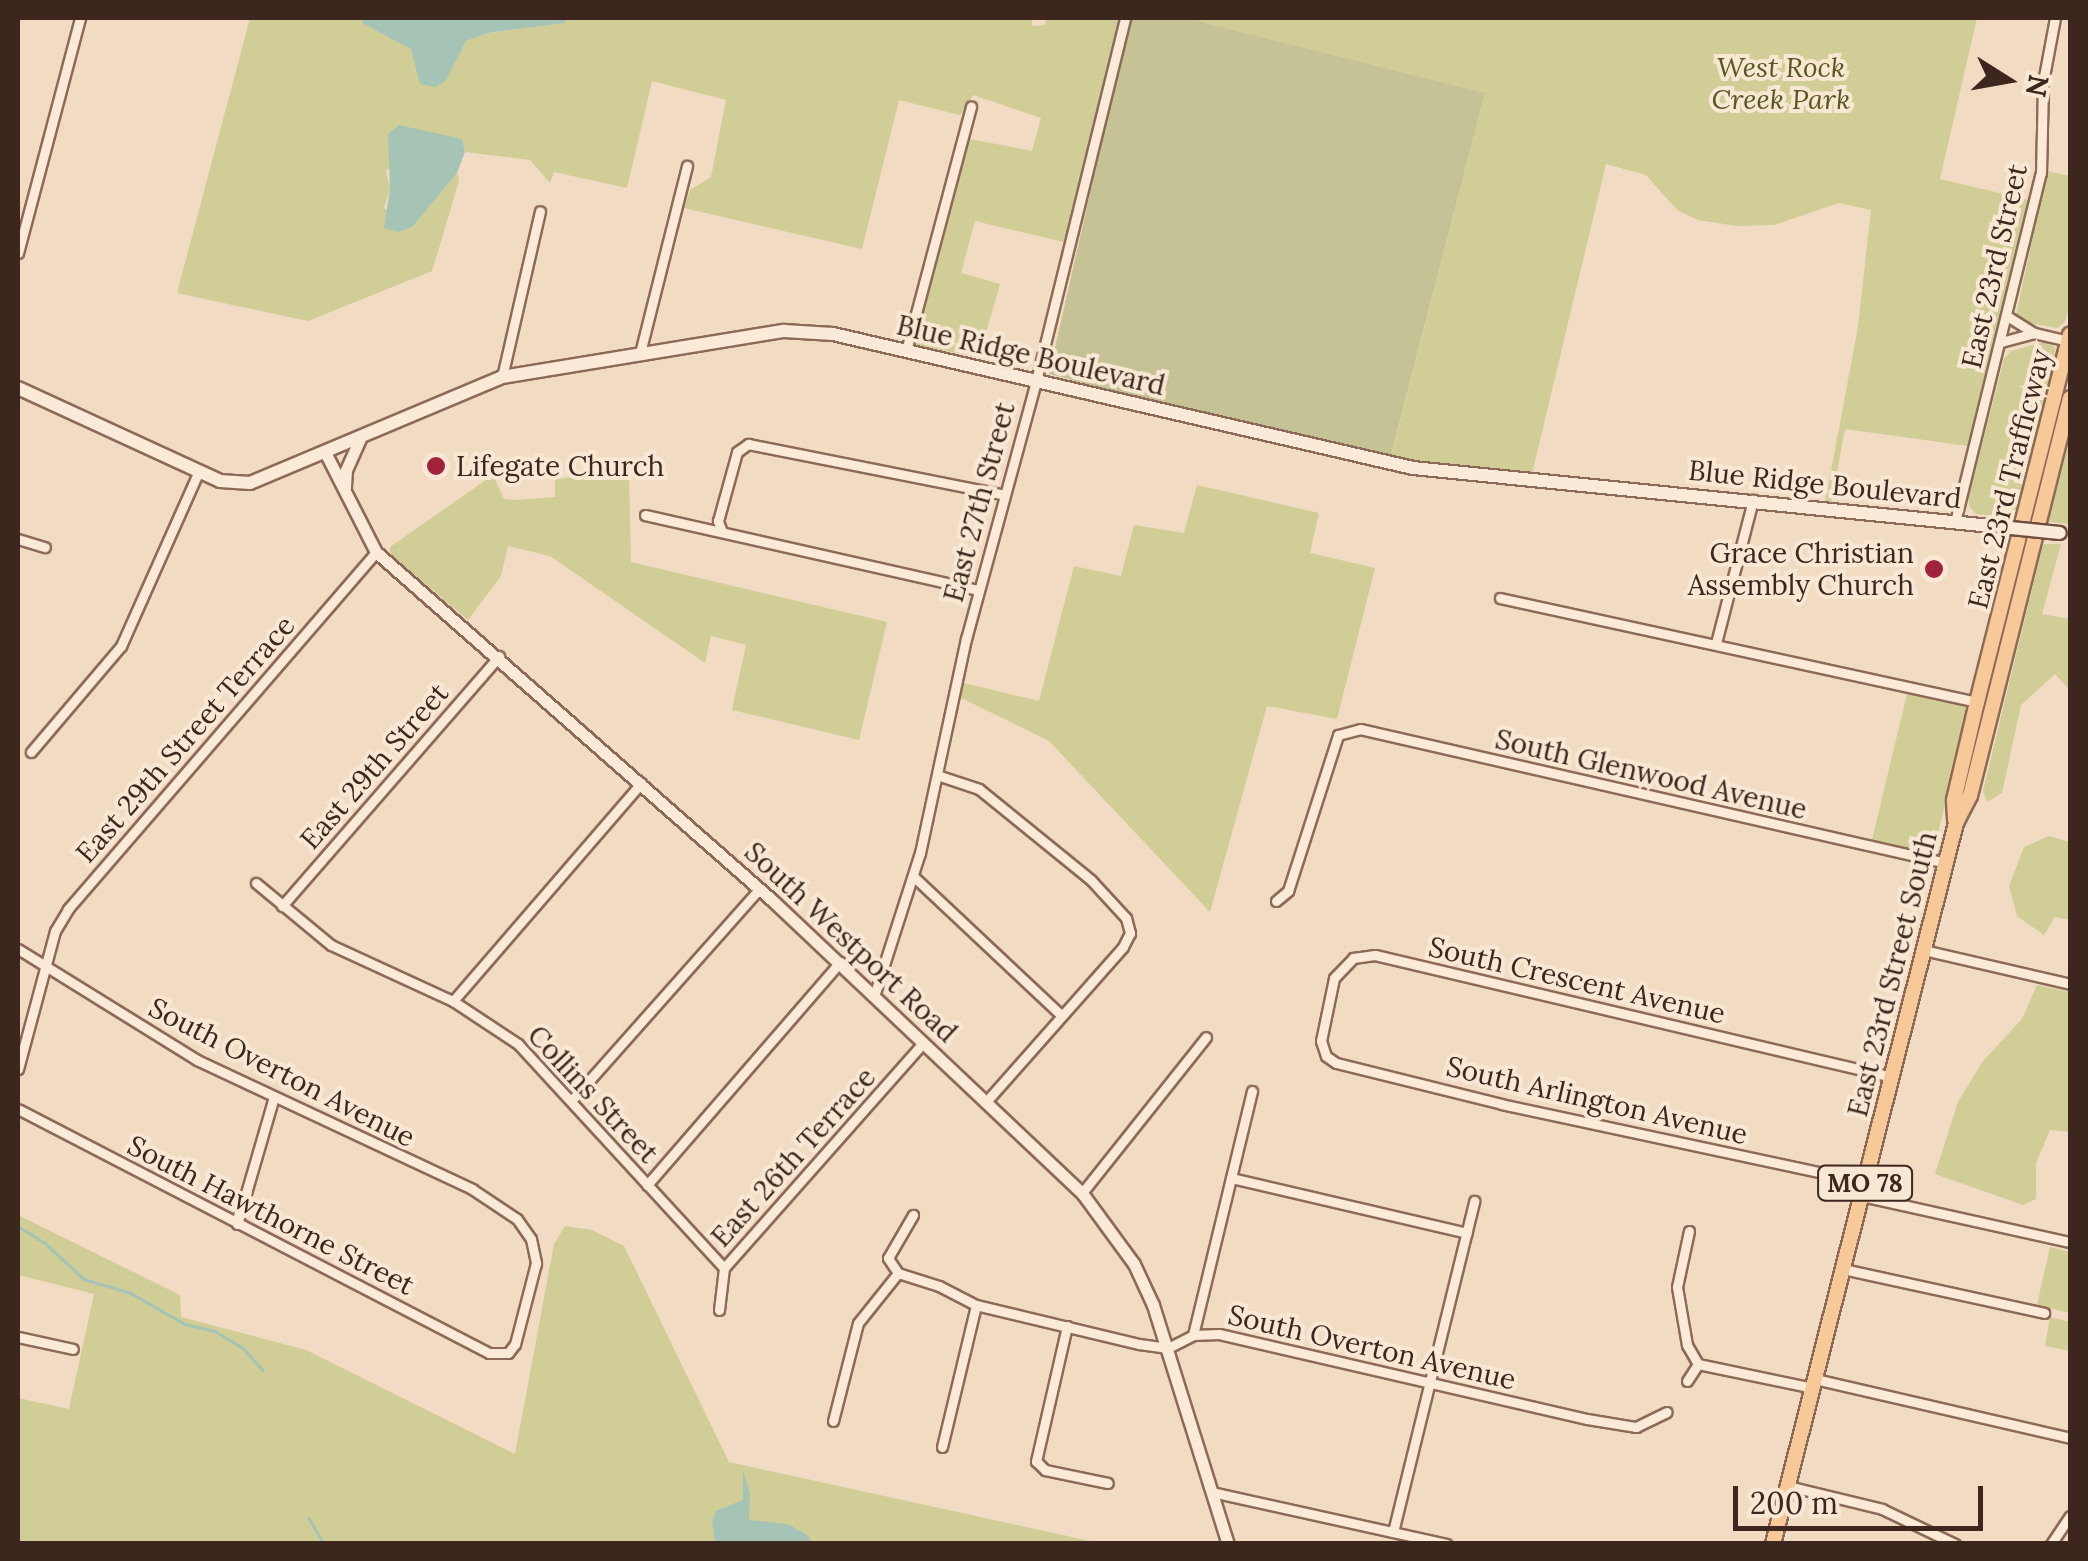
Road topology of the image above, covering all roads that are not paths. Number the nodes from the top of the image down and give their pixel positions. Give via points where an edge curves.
1 (80, 18) edge
2 (1125, 18) edge
3 (2055, 18) edge
4 (971, 106) dead end
5 (687, 166) dead end
6 (540, 211) dead end
7 (18, 253) edge
8 (2007, 316) junction
9 (2034, 333) junction
10 (2070, 338) edge
11 (2000, 342) junction
12 (906, 351) junction
13 (640, 353) junction
14 (502, 377) junction
15 (1036, 381) junction
16 (18, 388) edge
17 (2070, 398) edge
18 (360, 439) junction
19 (326, 454) junction
20 (198, 471) junction
21 (344, 492) junction
22 (1005, 494) junction
23 (1752, 500) junction
24 (645, 515) dead end
25 (1955, 522) junction
26 (721, 530) junction
27 (2065, 534) edge
28 (18, 539) edge
29 (45, 547) dead end
30 (376, 552) junction
31 (980, 590) junction
32 (1500, 598) dead end
33 (2004, 637) junction
34 (1716, 642) junction
35 (499, 656) junction
36 (1977, 702) junction
37 (31, 752) dead end
38 (937, 774) junction
39 (642, 783) junction
40 (1956, 822) junction
41 (1946, 864) junction
42 (913, 876) junction
43 (256, 884) dead end
44 (760, 889) junction
45 (1276, 901) dead end
46 (282, 906) junction
47 (18, 948) edge
48 (1923, 950) junction
49 (840, 962) junction
50 (45, 966) junction
51 (2070, 984) edge
52 (874, 996) junction
53 (453, 1000) junction
54 (1061, 1015) junction
55 (1206, 1037) dead end
56 (924, 1044) junction
57 (1324, 1052) joint
58 (18, 1069) edge
59 (1892, 1077) junction
60 (1252, 1091) dead end
61 (274, 1098) junction
62 (571, 1101) junction
63 (986, 1102) junction
64 (18, 1109) edge
65 (1231, 1178) junction
66 (647, 1185) junction
67 (1864, 1189) junction
68 (1082, 1193) junction
69 (1474, 1201) dead end
70 (913, 1216) dead end
71 (237, 1224) junction
72 (1689, 1232) dead end
73 (1467, 1233) junction
74 (2070, 1242) edge
75 (724, 1268) junction
76 (1843, 1270) junction
77 (898, 1273) junction
78 (976, 1305) junction
79 (719, 1310) dead end
80 (2044, 1313) dead end
81 (1067, 1326) junction
82 (1193, 1335) junction
83 (18, 1337) edge
84 (1168, 1348) junction
85 (73, 1349) dead end
86 (506, 1353) joint
87 (1698, 1364) junction
88 (1687, 1381) dead end
89 (1432, 1382) junction
90 (1814, 1384) junction
91 (1666, 1412) dead end
92 (833, 1421) dead end
93 (2070, 1438) edge
94 (942, 1447) dead end
95 (1108, 1483) dead end
96 (1788, 1486) junction
97 (1212, 1492) junction
98 (2070, 1516) edge
99 (1393, 1532) junction
100 (1228, 1544) edge
101 (1446, 1544) edge
102 (1773, 1544) edge
103 (1954, 1544) edge
104 (2051, 1544) edge

1 - 7 street
2 - 15 street, East 27th Street
3 - 8 street, East 23rd Street via 2043,82 2041,173
4 - 12 street
5 - 13 street
6 - 14 street
8 - 9 street
8 - 11 street, East 23rd Street
9 - 10 street
9 - 11 street
10 - 33 main road, East 23rd Trafficway / MO 78
11 - 25 street, East 23rd Street
12 - 13 main road, Blue Ridge Boulevard via 784,331
12 - 15 main road, Blue Ridge Boulevard
13 - 14 main road, Blue Ridge Boulevard
14 - 18 main road, Blue Ridge Boulevard
15 - 22 street, East 27th Street
15 - 23 main road, Blue Ridge Boulevard via 1413,468
16 - 20 main road, Blue Ridge Boulevard
17 - 33 main road, East 23rd Trafficway / MO 78
18 - 19 main road, Blue Ridge Boulevard
18 - 21 street
19 - 20 main road, Blue Ridge Boulevard via 250,483
19 - 21 street, South Westport Road
20 - 37 street via 121,646
21 - 30 street, South Westport Road
22 - 26 street via 748,444 741,446 718,521
22 - 31 street, East 27th Street
23 - 25 main road, Blue Ridge Boulevard
23 - 34 street
24 - 26 street
25 - 27 main road, Blue Ridge Boulevard, bridge
26 - 31 street
28 - 29 street
30 - 35 street, South Westport Road
30 - 50 street, East 29th Street Terrace via 68,909
31 - 38 street, East 27th Street
32 - 34 street
33 - 36 main road, East 23rd Street South / MO 78
33 - 40 main road, East 23rd Street South / MO 78 via 1970,796
34 - 36 street
35 - 39 street, South Westport Road
35 - 46 street, East 29th Street
36 - 40 main road, East 23rd Street South / MO 78 via 1954,800
38 - 42 street, East 27th Street
38 - 54 street via 980,789 1077,868 1126,918 1130,933 1124,947
39 - 44 street, South Westport Road
39 - 53 street
40 - 41 main road, East 23rd Street South / MO 78
41 - 45 street, South Glenwood Avenue via 1360,729 1338,735 1288,890
41 - 48 main road, East 23rd Street South / MO 78
42 - 52 street, East 27th Street
42 - 54 street
43 - 46 street, Collins Street
44 - 49 street, South Westport Road
44 - 62 street
46 - 53 street, Collins Street via 331,945
47 - 50 street, South Overton Avenue
48 - 51 street
48 - 59 main road, East 23rd Street South / MO 78
49 - 52 street, South Westport Road
49 - 66 street
50 - 58 street, East 29th Street Terrace
50 - 61 street, South Overton Avenue via 151,1035
52 - 56 street, South Westport Road
53 - 62 street, Collins Street via 518,1044
54 - 63 street
55 - 68 street
56 - 63 street, South Westport Road
56 - 75 street, East 26th Terrace
57 - 59 street, South Crescent Avenue via 1334,978 1344,963 1364,955
57 - 67 street, South Arlington Avenue via 1336,1062
59 - 67 main road, East 23rd Street South / MO 78
60 - 65 street
61 - 71 street
61 - 86 street, South Overton Avenue via 472,1188 517,1219 535,1251 535,1275 520,1334
62 - 66 street, Collins Street
63 - 68 street, South Westport Road
64 - 71 street, South Hawthorne Street
65 - 73 street
65 - 82 street
66 - 75 street, Collins Street
67 - 74 street, South Arlington Avenue
67 - 76 main road, East 23rd Street South / MO 78
68 - 84 street, South Westport Road via 1134,1264
69 - 73 street
70 - 77 street via 888,1258
71 - 86 street, South Hawthorne Street via 489,1353
72 - 87 street via 1678,1288
73 - 89 street
75 - 79 street, East 26th Terrace
76 - 80 street
76 - 90 main road, East 23rd Street South / MO 78
77 - 78 street
77 - 92 street via 858,1323
78 - 81 street
78 - 94 street
81 - 84 street
81 - 95 street via 1036,1460 1044,1470
82 - 84 street, South Overton Avenue
82 - 89 street, South Overton Avenue via 1219,1334
83 - 85 street
84 - 97 street, South Westport Road
87 - 88 street
87 - 90 street
89 - 91 street, South Overton Avenue via 1636,1427
89 - 99 street
90 - 93 street
90 - 96 main road, East 23rd Street South / MO 78
96 - 102 main road, East 23rd Street South / MO 78
96 - 103 street via 1882,1509
97 - 99 street
97 - 100 street, South Westport Road
98 - 104 street
99 - 101 street

